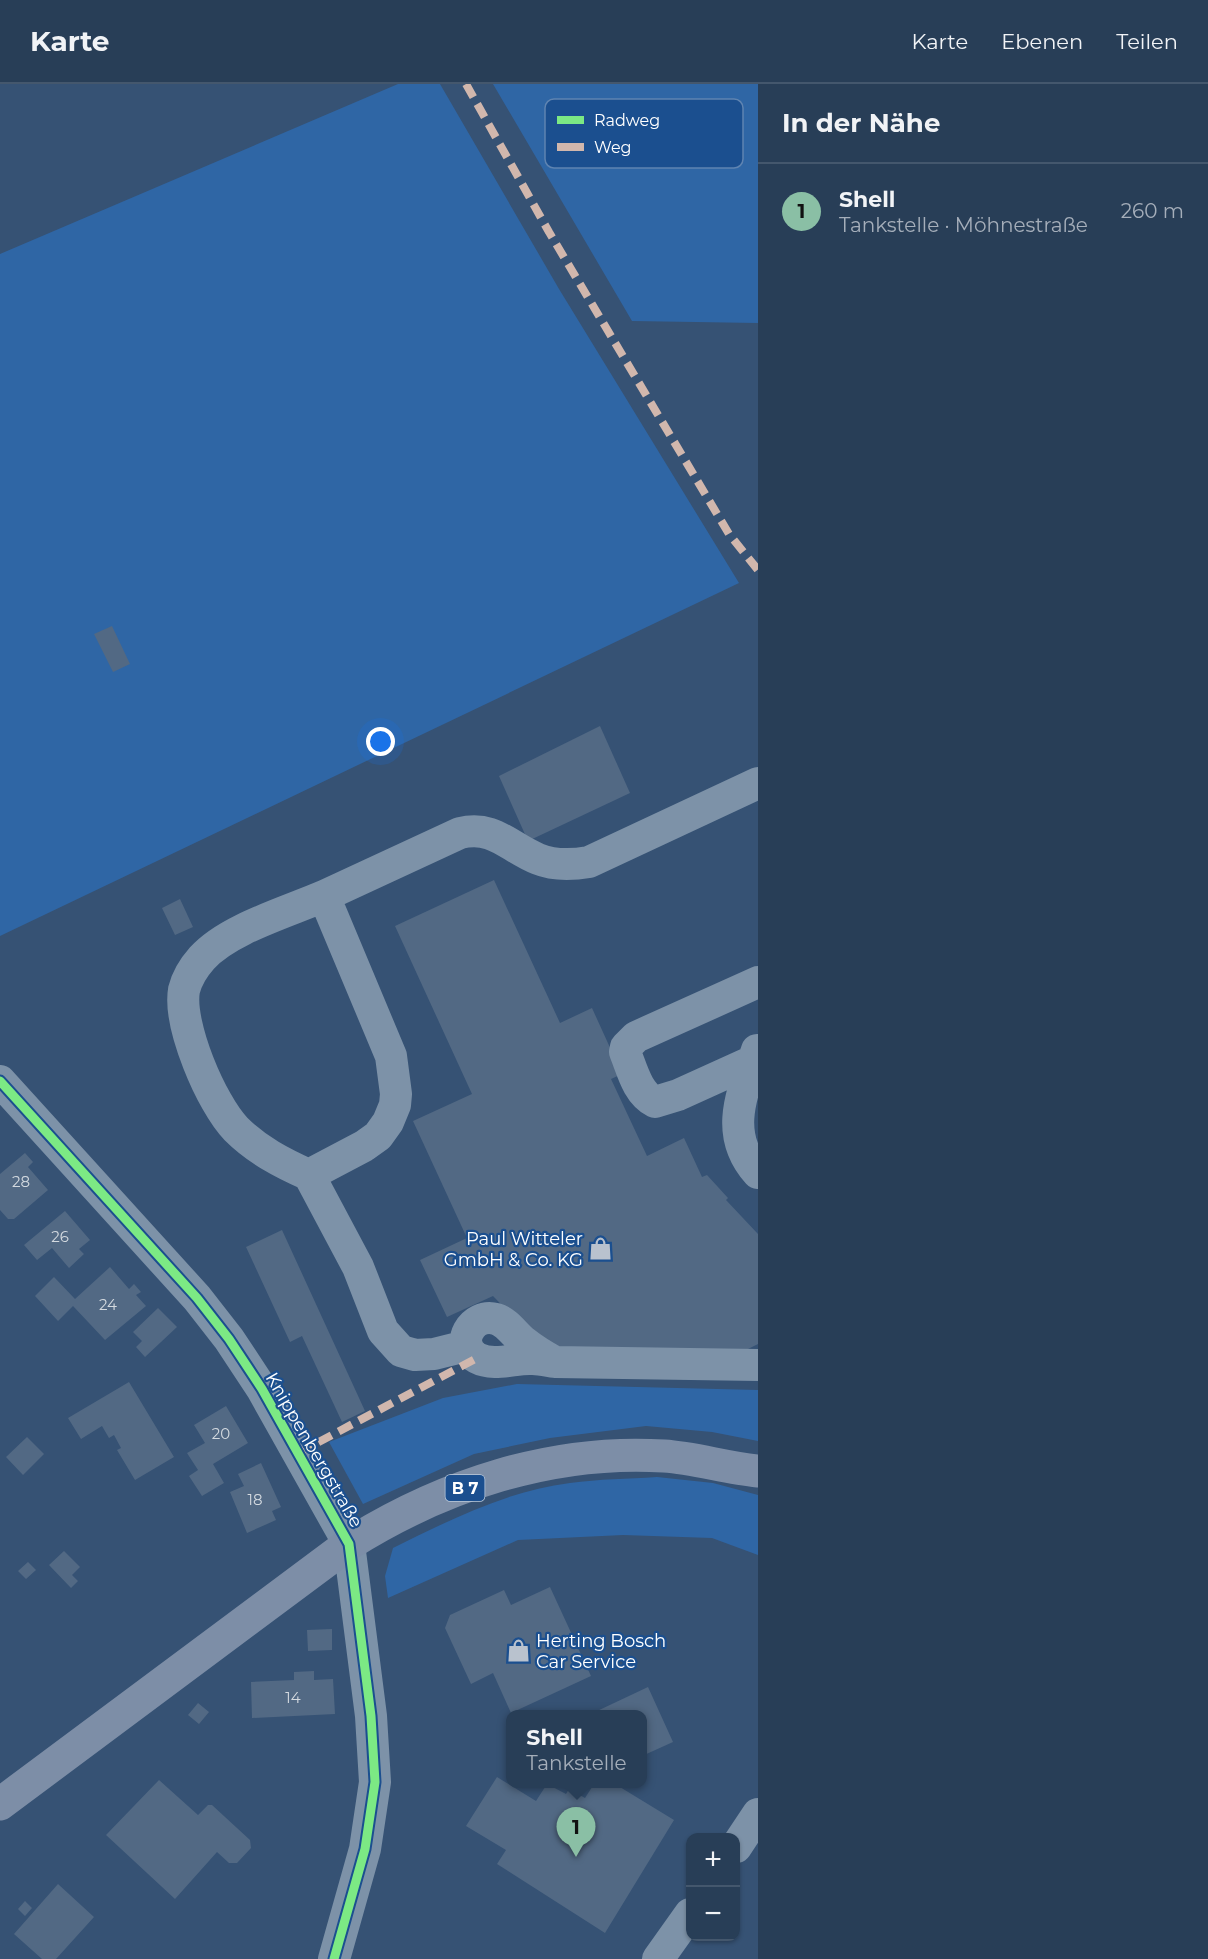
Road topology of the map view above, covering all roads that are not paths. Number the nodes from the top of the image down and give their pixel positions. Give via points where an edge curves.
1 (758, 783) edge
2 (324, 896) junction
3 (758, 982) edge
4 (755, 1053) edge
5 (0, 1081) edge
6 (758, 1173) edge
7 (309, 1176) junction
8 (758, 1365) edge
9 (749, 1473) edge
10 (349, 1544) junction
11 (0, 1804) edge
12 (758, 1814) edge
13 (740, 1840) edge
14 (686, 1920) edge
15 (334, 1959) edge
16 (658, 1959) edge

1 - 2 street via 589,862 570,865 538,860 485,831 472,830
2 - 7 street via 391,1056 396,1094 388,1122 378,1136
2 - 7 street via 217,943 191,971 184,990 191,1038 203,1075 223,1114 261,1150
3 - 4 street via 636,1037 625,1052 640,1088 655,1102 678,1095
4 - 6 street via 736,1118 742,1147
5 - 10 street, Knippenbergstraße via 229,1339 262,1389
7 - 8 street via 358,1267 383,1331 401,1351 434,1354 466,1346 484,1360
9 - 10 main road, B 7 via 664,1456 559,1460 515,1469 402,1515
10 - 11 main road, B 7
10 - 15 street, Knippenbergstraße via 371,1716 375,1782 365,1849
12 - 13 street
14 - 16 street

